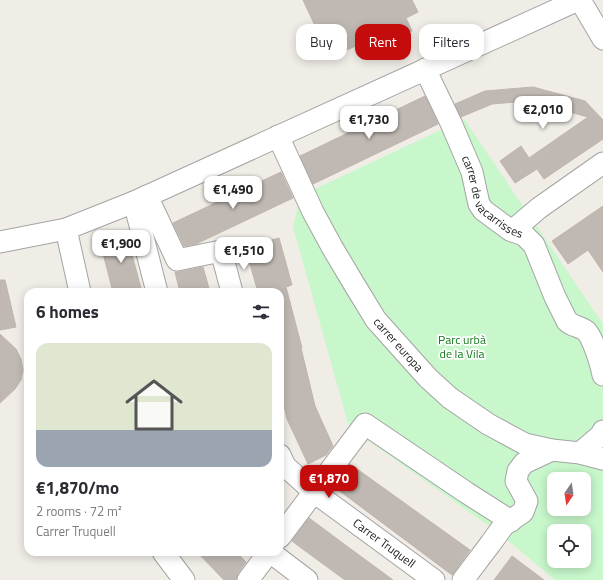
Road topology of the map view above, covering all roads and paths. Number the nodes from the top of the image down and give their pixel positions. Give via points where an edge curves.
1 (579, 0) edge
2 (603, 39) edge
3 (426, 69) junction
4 (278, 136) junction
5 (603, 163) edge
6 (141, 199) junction
7 (66, 229) junction
8 (512, 231) junction
9 (0, 242) edge
10 (79, 288) edge
11 (156, 288) edge
12 (231, 288) edge
13 (600, 353) edge
14 (603, 375) edge
15 (603, 431) edge
16 (552, 450) junction
17 (580, 453) junction
18 (603, 459) edge
19 (284, 463) edge
20 (314, 492) junction
21 (517, 516) junction
22 (284, 533) edge
23 (166, 556) edge
24 (267, 556) edge
25 (275, 556) edge
26 (184, 580) edge
27 (248, 580) edge
28 (307, 580) edge
29 (434, 580) edge
30 (463, 580) edge

1 - 2 street
1 - 3 street
3 - 4 street
3 - 8 street, carrer de vacarrisses via 472,172 479,204 483,210
4 - 6 street
4 - 16 street, carrer europa via 332,247 376,320 396,343 450,398 488,424 525,444
5 - 8 street via 539,208
6 - 7 street
6 - 11 street
6 - 12 street via 177,260 221,251
7 - 9 street
7 - 10 street
8 - 13 street, carrer de vacarrisses via 524,235 534,245 567,321 581,327 590,335
13 - 14 street, carrer de vacarrisses
15 - 17 street
16 - 17 street, carrer europa
16 - 21 street via 524,463 518,471 516,481 527,501
17 - 18 street, carrer europa
19 - 20 street, Carrer Truquell
20 - 21 street via 365,424 467,493
20 - 22 street
20 - 29 street, Carrer Truquell
21 - 30 street via 504,525
23 - 26 street
24 - 27 street
25 - 28 street

